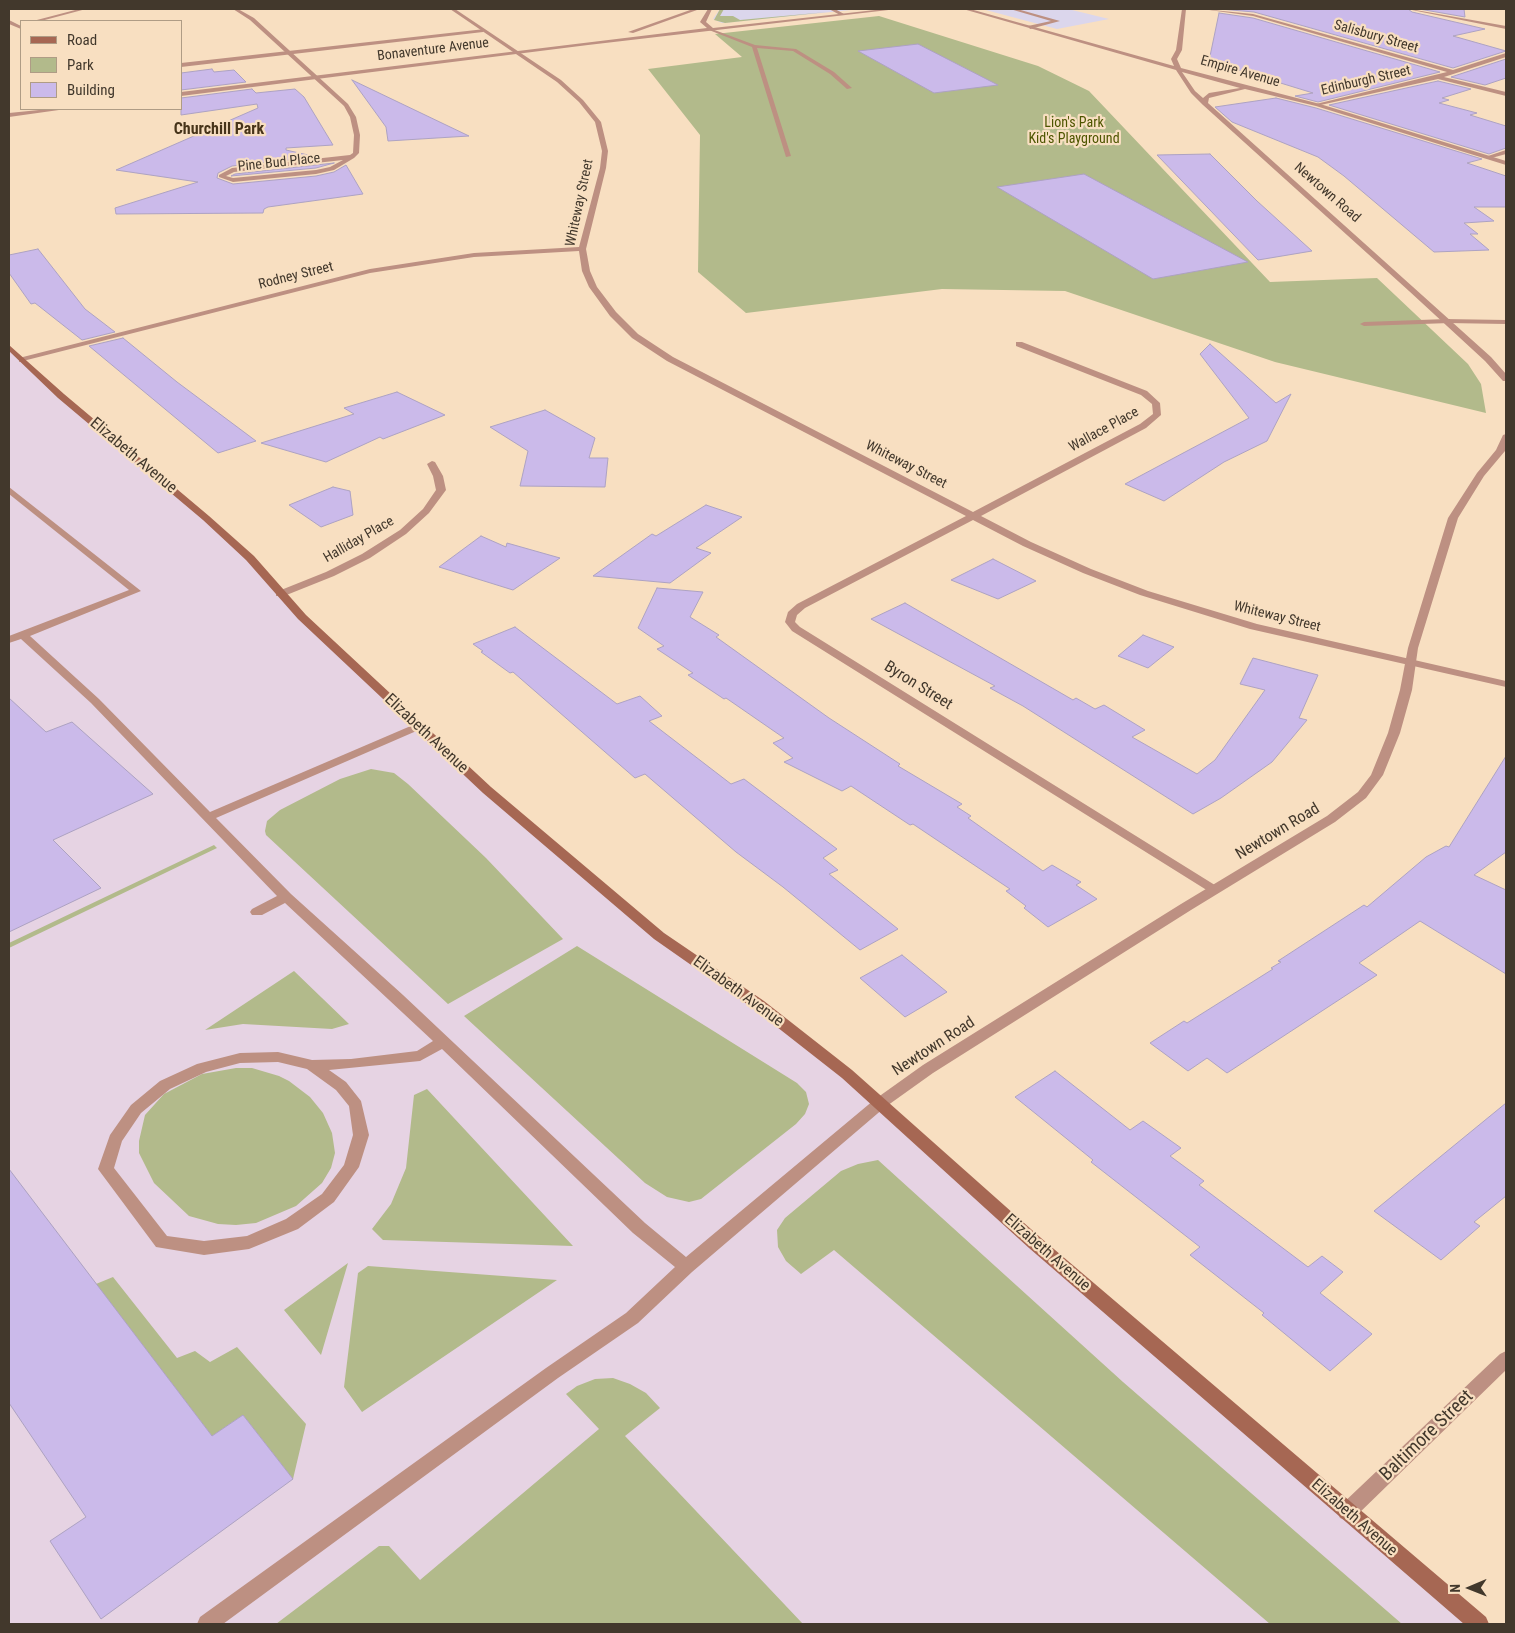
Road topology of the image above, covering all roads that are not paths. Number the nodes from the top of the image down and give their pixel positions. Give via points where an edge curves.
1 (84, 9) edge
2 (235, 9) edge
3 (452, 9) edge
4 (695, 9) edge
5 (710, 9) edge
6 (831, 9) edge
7 (888, 9) edge
8 (896, 9) edge
9 (965, 9) edge
10 (1012, 9) edge
11 (1184, 9) edge
12 (1204, 9) edge
13 (1412, 9) edge
14 (842, 14) junction
15 (40, 20) edge
16 (687, 20) dead end
17 (681, 26) dead end
18 (1030, 27) junction
19 (1506, 28) edge
20 (712, 29) junction
21 (483, 30) junction
22 (687, 31) junction
23 (588, 43) junction
24 (754, 46) junction
25 (290, 52) junction
26 (517, 52) junction
27 (1506, 55) edge
28 (182, 65) edge
29 (1178, 67) junction
30 (1453, 72) junction
31 (317, 77) junction
32 (1438, 78) junction
33 (849, 88) dead end
34 (1247, 88) junction
35 (182, 94) edge
36 (1506, 94) edge
37 (1205, 104) junction
38 (1318, 105) junction
39 (54, 110) edge
40 (9, 115) edge
41 (1506, 152) edge
42 (788, 156) dead end
43 (1488, 157) junction
44 (352, 158) junction
45 (1506, 163) edge
46 (582, 249) junction
47 (1447, 321) junction
48 (1506, 322) edge
49 (1364, 324) dead end
50 (1019, 344) dead end
51 (9, 347) edge
52 (22, 360) junction
53 (1506, 379) edge
54 (1506, 437) edge
55 (432, 464) dead end
56 (9, 490) edge
57 (973, 515) junction
58 (280, 594) junction
59 (23, 635) junction
60 (9, 640) edge
61 (1411, 663) junction
62 (1506, 684) edge
63 (417, 727) junction
64 (208, 817) junction
65 (1213, 890) junction
66 (286, 897) junction
67 (258, 912) dead end
68 (442, 1042) junction
69 (312, 1065) junction
70 (879, 1104) junction
71 (686, 1267) junction
72 (1506, 1359) edge
73 (1347, 1512) junction
74 (207, 1624) edge
75 (1479, 1624) edge

1 - 15 street
2 - 25 street via 252,19
3 - 21 street, Whiteway Street
4 - 16 street
4 - 23 street via 641,29
5 - 20 street via 703,22
6 - 14 street
7 - 8 street, Bonaventure Avenue
7 - 14 street, Bonaventure Avenue
9 - 18 street, Empire Avenue
10 - 18 street via 1057,21
11 - 29 street via 1179,50 1174,57
12 - 30 street, Salisbury Street via 1253,15
13 - 19 street
14 - 20 street, Bonaventure Avenue
17 - 22 street
18 - 29 street, Empire Avenue
20 - 22 street, Bonaventure Avenue
20 - 24 street
21 - 25 street
21 - 26 street, Whiteway Street
22 - 23 street, Bonaventure Avenue
23 - 26 street, Bonaventure Avenue
24 - 33 street via 794,50 832,72
24 - 42 street
25 - 28 street
25 - 31 street
26 - 31 street, Bonaventure Avenue
26 - 46 street, Whiteway Street via 571,90 590,111 603,136 603,168
27 - 30 street, Edinburgh Street
29 - 34 street, Empire Avenue
29 - 37 street, Newtown Road via 1193,92
30 - 32 street, Edinburgh Street
31 - 35 street, Bonaventure Avenue
31 - 44 street via 346,105 353,117 358,143
32 - 36 street
32 - 38 street, Edinburgh Street
34 - 37 street via 1212,94 1206,97
34 - 38 street, Empire Avenue
37 - 47 street, Newtown Road
38 - 43 street, Empire Avenue
39 - 40 street
41 - 43 street
43 - 45 street, Empire Avenue
44 - 44 street, Pine Bud Place via 245,168 221,176 232,180 316,172 332,169
46 - 52 street, Rodney Street via 474,255 370,271
46 - 57 street, Whiteway Street via 586,271 602,300 624,326 650,346 708,380
47 - 48 street
47 - 49 street
47 - 53 street, Newtown Road
50 - 57 street, Wallace Place via 1144,393 1156,403 1157,414 1143,426
51 - 52 main road, Elizabeth Avenue
52 - 58 main road, Elizabeth Avenue via 206,518 250,558
54 - 61 street, Newtown Road via 1500,451 1480,475 1453,518
55 - 58 street, Halliday Place via 441,490 426,511 403,532 366,556
56 - 59 street via 136,591
57 - 61 street, Whiteway Street via 1058,559 1144,592 1254,627
57 - 65 street, Byron Street via 800,606 792,614 790,622 796,630
58 - 63 main road, Elizabeth Avenue
59 - 60 street
59 - 64 street via 95,701
61 - 62 street, Whiteway Street
61 - 65 street, Newtown Road via 1386,757 1362,794 1331,819
63 - 64 street
63 - 70 main road, Elizabeth Avenue via 659,936 759,1005 847,1074
64 - 66 street
65 - 70 street, Newtown Road via 928,1069
66 - 67 street
66 - 68 street
68 - 69 street via 420,1056
68 - 71 street via 639,1228
69 - 69 street via 278,1057 240,1058 202,1068 165,1085 136,1110 115,1139 106,1170 162,1242 204,1248 249,1242 292,1224 328,1198 352,1167 361,1135 356,1106 341,1086
70 - 71 street, Newtown Road
70 - 73 main road, Elizabeth Avenue
71 - 74 street, Newtown Road via 612,1333 552,1373
72 - 73 street, Baltimore Street
73 - 75 main road, Elizabeth Avenue

